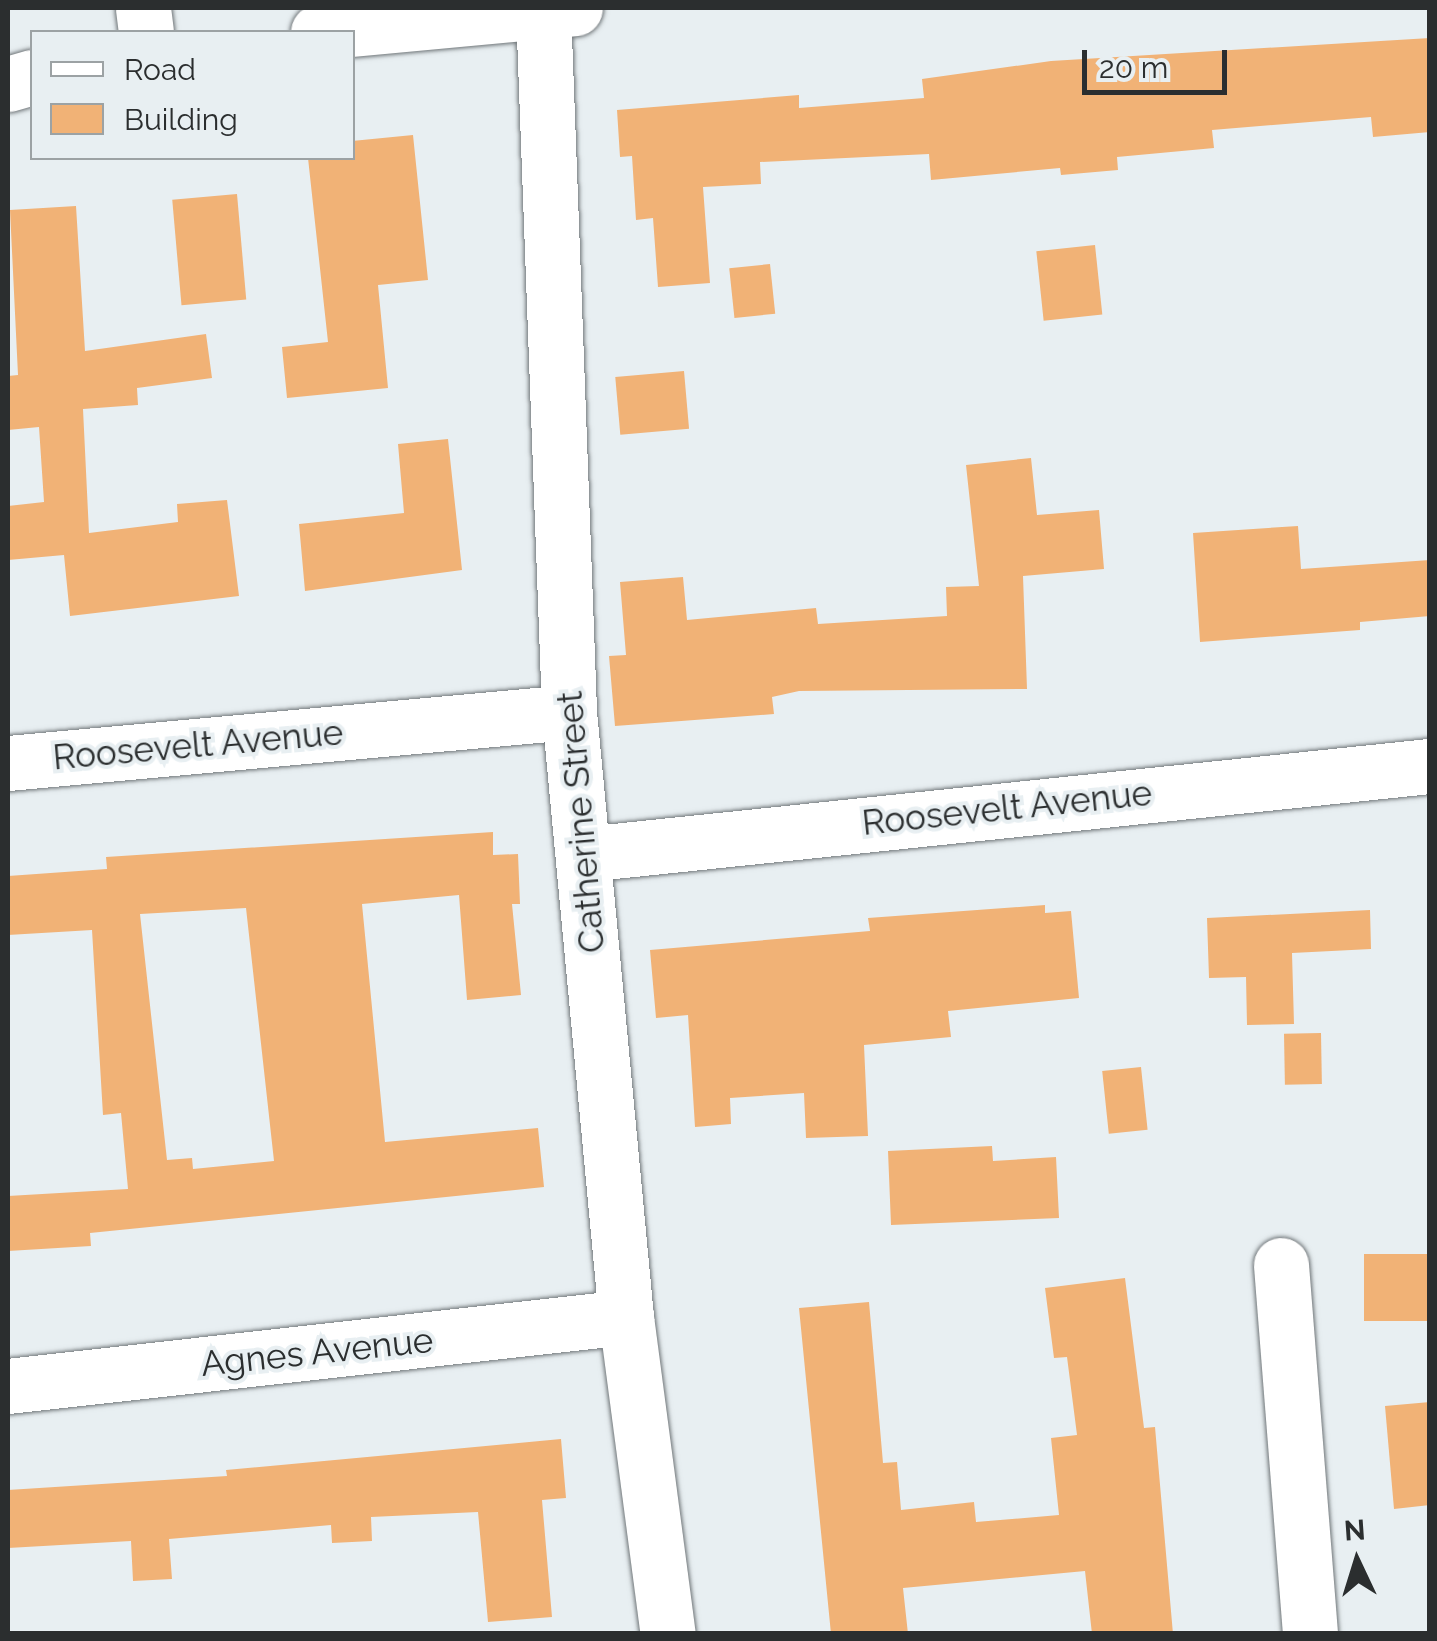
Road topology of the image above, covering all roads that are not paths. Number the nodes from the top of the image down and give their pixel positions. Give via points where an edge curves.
1 (554, 9) edge
2 (339, 30) edge
3 (569, 712) junction
4 (8, 762) edge
5 (1430, 766) edge
6 (586, 854) junction
7 (1281, 1265) dead end
8 (626, 1317) junction
9 (8, 1386) edge
10 (668, 1634) edge
11 (1310, 1634) edge

1 - 2 street
1 - 3 street, Catherine Street
3 - 4 street, Roosevelt Avenue
3 - 6 street, Catherine Street
5 - 6 street, Roosevelt Avenue
6 - 8 street, Catherine Street
7 - 11 street
8 - 9 street, Agnes Avenue
8 - 10 street, Catherine Street

